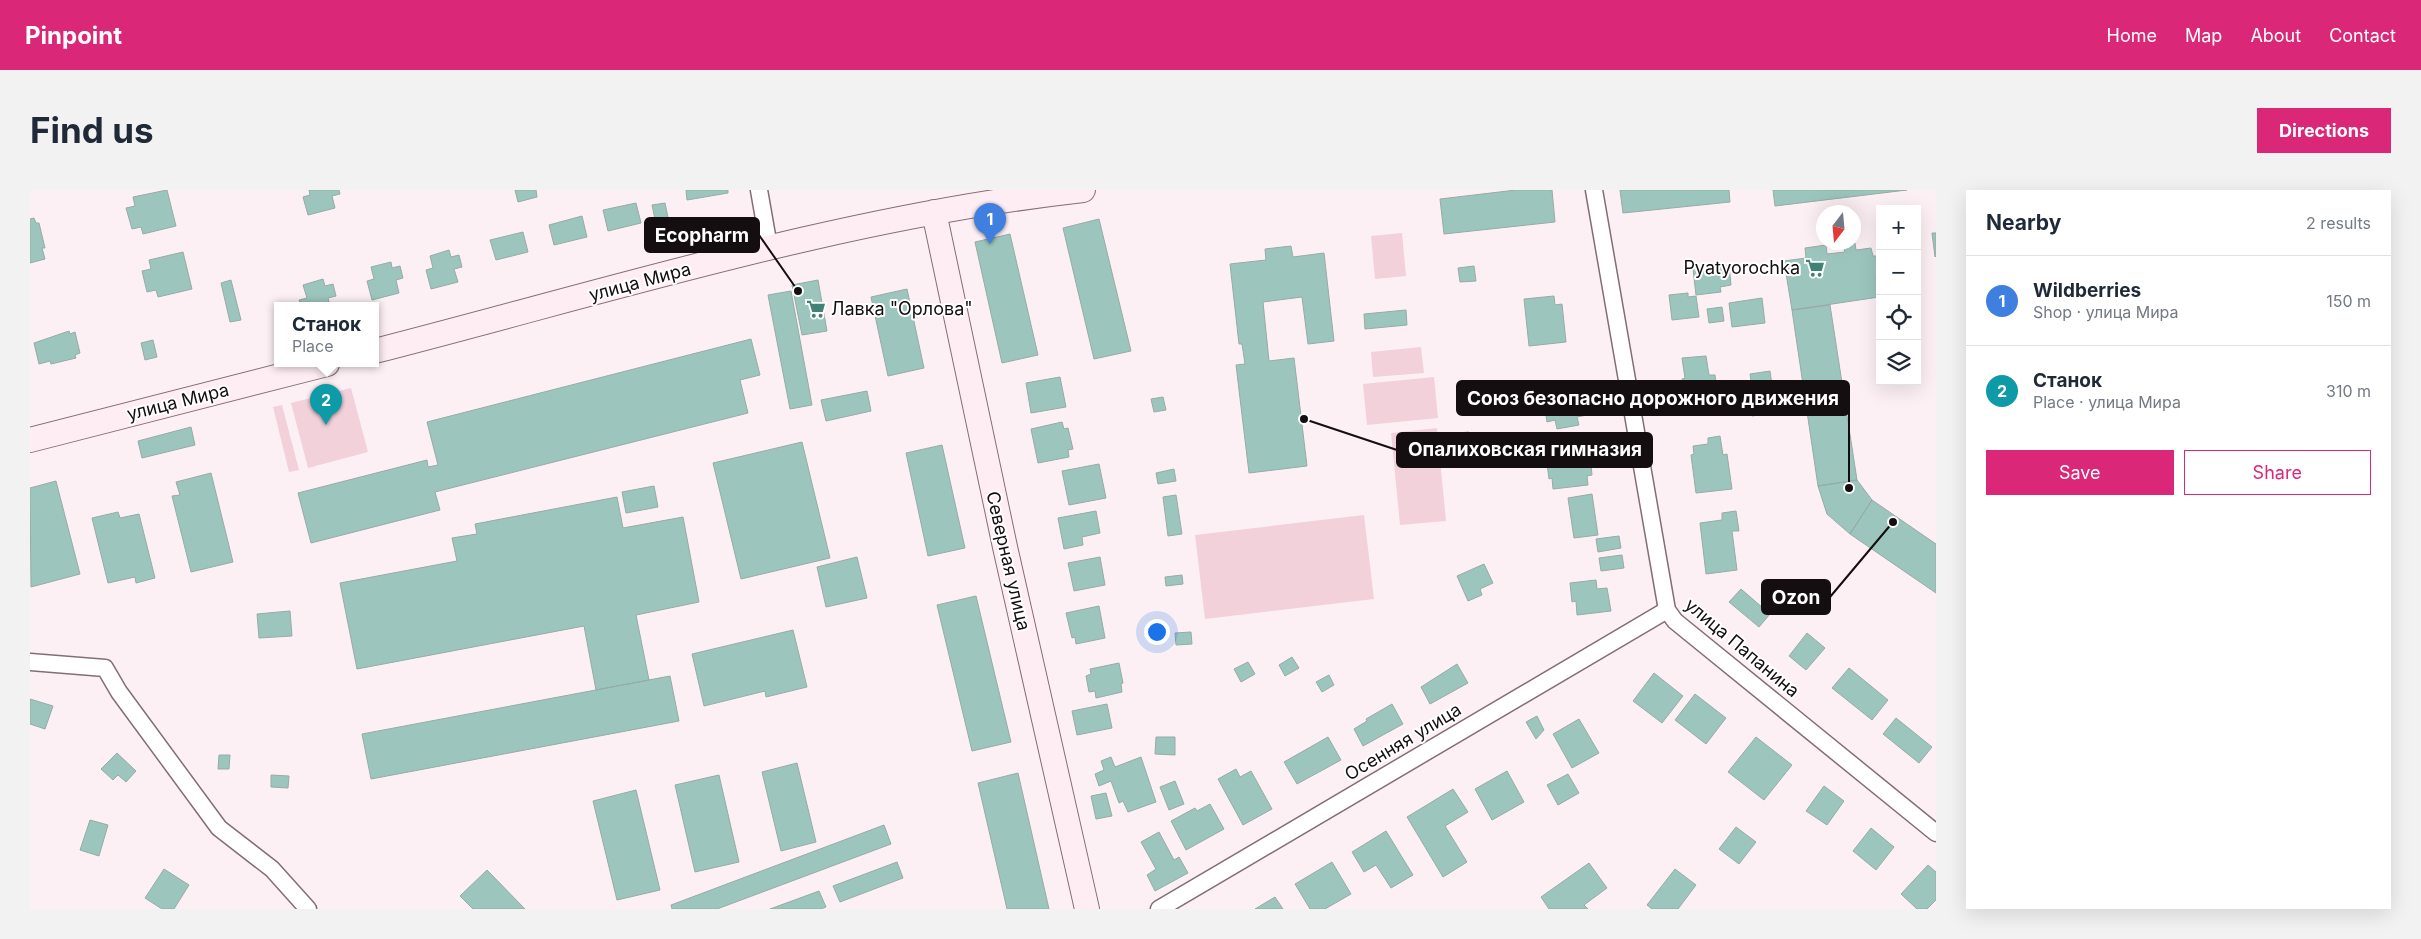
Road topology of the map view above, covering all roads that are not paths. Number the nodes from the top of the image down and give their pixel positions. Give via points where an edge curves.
1 (759, 190) edge
2 (1083, 190) edge
3 (1594, 190) edge
4 (977, 197) edge
5 (934, 212) junction
6 (769, 247) junction
7 (379, 350) edge
8 (314, 367) edge
9 (30, 440) edge
10 (1667, 610) junction
11 (30, 662) edge
12 (1936, 833) edge
13 (308, 909) edge
14 (1087, 909) edge
15 (1159, 909) edge

1 - 6 street
2 - 4 street, улица Мира
3 - 10 street, улица Папанина
4 - 5 street, улица Мира
5 - 6 street, улица Мира
5 - 14 street, Северная улица via 1003,538
6 - 7 street, улица Мира
8 - 9 street, улица Мира
10 - 12 street, улица Папанина via 1675,621
10 - 15 street, Осенняя улица
11 - 13 street via 105,668 119,692 219,828 272,869

